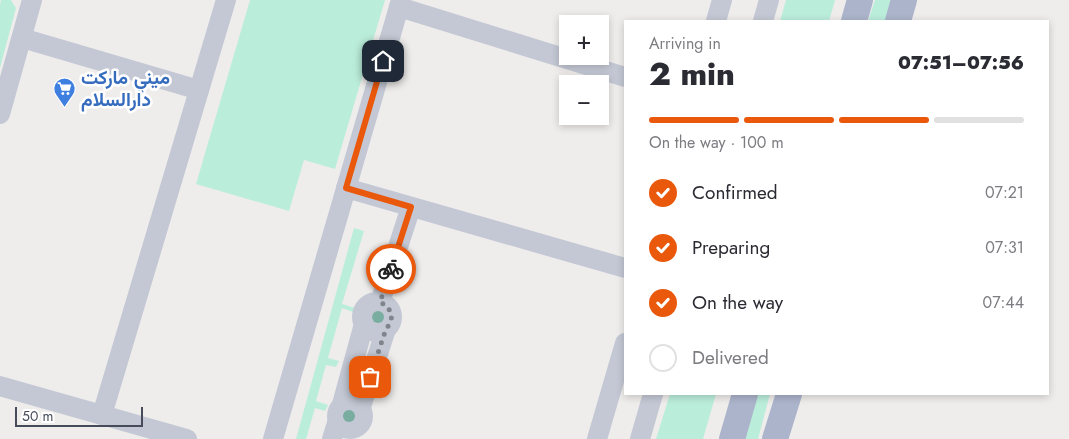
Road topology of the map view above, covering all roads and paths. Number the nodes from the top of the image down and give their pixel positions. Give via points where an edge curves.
1 (32, 0) edge
2 (226, 0) edge
3 (722, 0) edge
4 (769, 0) edge
5 (860, 0) edge
6 (904, 0) edge
7 (400, 4) edge
8 (716, 20) edge
9 (763, 20) edge
10 (854, 20) edge
11 (898, 20) edge
12 (22, 38) junction
13 (624, 77) edge
14 (199, 90) junction
15 (0, 114) edge
16 (346, 188) junction
17 (411, 207) junction
18 (624, 268) edge
19 (380, 302) junction
20 (364, 324) junction
21 (386, 329) junction
22 (624, 346) edge
23 (0, 386) edge
24 (653, 395) edge
25 (745, 395) edge
26 (789, 395) edge
27 (102, 415) junction
28 (349, 421) edge
29 (187, 439) edge
30 (273, 439) edge
31 (332, 439) edge
32 (597, 439) edge
33 (640, 439) edge
34 (732, 439) edge
35 (775, 439) edge

1 - 12 street
2 - 14 street
3 - 8 street
4 - 9 street
5 - 10 main road
6 - 11 main road
7 - 13 street
7 - 16 street
12 - 14 street
12 - 15 street
14 - 27 street
16 - 17 street
16 - 30 street
17 - 18 street
17 - 19 street
19 - 20 street via 367,306
19 - 21 street via 388,307 392,316
20 - 21 street via 371,330
20 - 28 street
21 - 28 street
22 - 32 street
23 - 27 street
24 - 33 street
25 - 34 main road
26 - 35 main road
27 - 29 street
28 - 31 street

